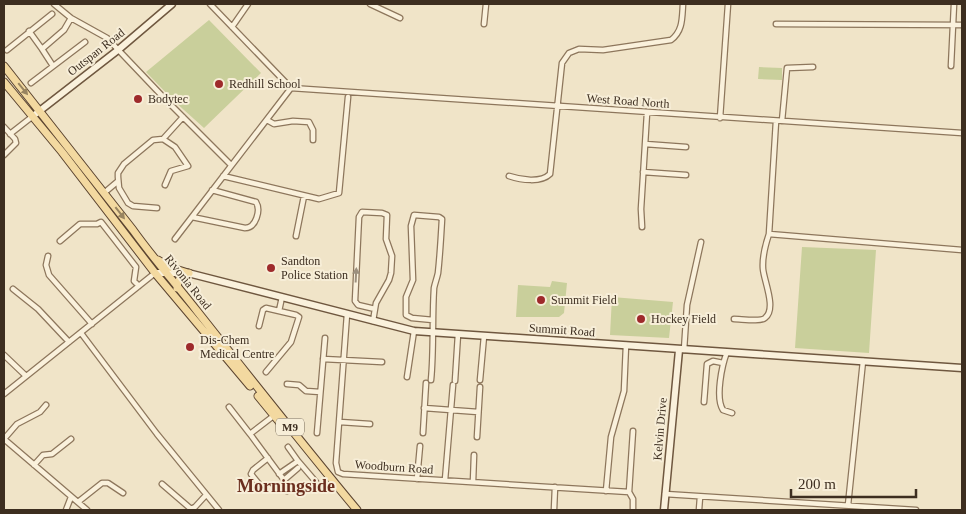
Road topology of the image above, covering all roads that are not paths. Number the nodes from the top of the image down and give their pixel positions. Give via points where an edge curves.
1 (54, 4) edge
2 (172, 4) edge
3 (210, 4) edge
4 (248, 4) edge
5 (370, 4) edge
6 (486, 4) edge
7 (683, 4) edge
8 (728, 4) edge
9 (954, 4) edge
10 (52, 14) dead end
11 (70, 18) junction
12 (400, 18) dead end
13 (484, 24) dead end
14 (776, 24) dead end
15 (962, 25) edge
16 (232, 26) junction
17 (953, 26) junction
18 (29, 31) junction
19 (85, 42) dead end
20 (42, 49) junction
21 (6, 50) dead end
22 (118, 50) junction
23 (4, 66) edge
24 (53, 66) junction
25 (951, 66) dead end
26 (813, 67) dead end
27 (4, 82) edge
28 (31, 83) dead end
29 (291, 88) junction
30 (348, 97) dead end
31 (558, 106) junction
32 (40, 110) junction
33 (647, 113) junction
34 (33, 116) junction
35 (183, 117) junction
36 (720, 118) junction
37 (267, 120) junction
38 (776, 121) junction
39 (782, 121) junction
40 (4, 127) edge
41 (962, 133) edge
42 (10, 134) junction
43 (163, 139) junction
44 (313, 140) dead end
45 (645, 144) junction
46 (686, 147) dead end
47 (4, 155) edge
48 (231, 165) junction
49 (644, 172) junction
50 (686, 175) dead end
51 (223, 176) junction
52 (509, 176) dead end
53 (117, 182) junction
54 (165, 185) dead end
55 (212, 190) junction
56 (104, 192) junction
57 (304, 196) junction
58 (157, 208) dead end
59 (192, 217) junction
60 (642, 227) dead end
61 (768, 234) junction
62 (296, 236) dead end
63 (175, 239) dead end
64 (60, 241) dead end
65 (701, 242) dead end
66 (962, 250) edge
67 (148, 252) junction
68 (48, 256) dead end
69 (156, 273) junction
70 (166, 273) junction
71 (189, 273) junction
72 (139, 286) junction
73 (178, 288) junction
74 (13, 289) dead end
75 (282, 297) junction
76 (357, 304) junction
77 (375, 309) junction
78 (279, 311) junction
79 (350, 315) junction
80 (734, 318) dead end
81 (433, 320) junction
82 (373, 321) junction
83 (92, 324) junction
84 (259, 326) dead end
85 (414, 331) junction
86 (432, 332) junction
87 (81, 333) junction
88 (458, 334) junction
89 (484, 336) junction
90 (325, 338) dead end
91 (70, 342) junction
92 (223, 344) junction
93 (626, 345) junction
94 (682, 350) junction
95 (727, 352) junction
96 (223, 354) junction
97 (4, 355) edge
98 (323, 359) junction
99 (345, 360) junction
100 (863, 361) junction
101 (382, 362) dead end
102 (723, 363) junction
103 (962, 368) edge
104 (266, 372) dead end
105 (26, 376) junction
106 (407, 377) dead end
107 (480, 380) dead end
108 (287, 384) dead end
109 (480, 387) dead end
110 (320, 392) junction
111 (4, 394) edge
112 (704, 402) dead end
113 (46, 405) dead end
114 (229, 408) dead end
115 (424, 408) junction
116 (451, 410) junction
117 (478, 412) junction
118 (732, 413) dead end
119 (276, 414) junction
120 (340, 422) junction
121 (370, 424) dead end
122 (632, 431) dead end
123 (317, 433) dead end
124 (423, 433) dead end
125 (250, 434) junction
126 (477, 437) dead end
127 (4, 439) edge
128 (71, 439) dead end
129 (420, 446) dead end
130 (288, 448) dead end
131 (474, 455) dead end
132 (268, 458) junction
133 (298, 461) junction
134 (34, 465) junction
135 (298, 468) dead end
136 (280, 474) junction
137 (417, 479) junction
138 (284, 480) junction
139 (445, 480) junction
140 (316, 482) dead end
141 (473, 482) junction
142 (162, 484) dead end
143 (555, 487) junction
144 (263, 489) dead end
145 (288, 491) dead end
146 (606, 491) junction
147 (629, 492) junction
148 (123, 493) dead end
149 (665, 494) junction
150 (206, 495) junction
151 (71, 497) junction
152 (700, 497) junction
153 (78, 502) junction
154 (848, 505) junction
155 (818, 508) edge
156 (66, 510) edge
157 (87, 510) edge
158 (219, 510) edge
159 (352, 510) edge
160 (357, 510) edge
161 (554, 510) edge
162 (633, 510) edge
163 (664, 510) edge
164 (700, 510) edge
165 (916, 510) edge

1 - 11 street
2 - 22 main road, Outspan Road
3 - 16 street
4 - 16 street
5 - 12 street
6 - 13 street
7 - 31 street via 680,29 671,40 603,50 579,48 569,53 562,63
8 - 36 street
9 - 17 street
10 - 18 street
11 - 20 street via 64,30
11 - 22 street via 107,38
14 - 17 street
15 - 17 street
16 - 29 street
17 - 25 street
18 - 20 street
18 - 21 street
19 - 24 street
20 - 24 street
22 - 32 main road, Outspan Road
22 - 35 street
23 -> 32 main road, Rivonia Road / M9
24 - 28 street
26 - 39 street via 787,68
27 - 34 main road, Rivonia Road / M9
29 - 31 street, West Road North
29 - 37 street
30 - 57 street via 339,192 320,200
31 - 33 street, West Road North
31 - 52 street via 550,174 543,178
32 - 34 main road, Outspan Road
32 - 56 main road, Rivonia Road / M9
33 - 36 street, West Road North
33 - 45 street
34 - 42 street
34 - 69 main road, Rivonia Road / M9
35 - 43 street
35 - 48 street
36 - 38 street, West Road North
37 - 44 street via 274,124 309,122
37 - 48 street
38 - 39 street, West Road North
38 - 61 street
39 - 41 street, West Road North
40 - 42 street
42 - 47 street via 16,143
43 - 53 street via 153,140 124,164
43 - 54 street via 176,148 188,166 171,171
45 - 46 street
45 - 49 street
48 - 51 street
49 - 50 street
49 - 60 street
51 - 55 street
51 - 57 street
53 - 56 street
53 - 58 street via 128,204
55 - 59 street
55 - 59 street via 256,202 258,211 252,226 245,228
56 -> 67 main road, Rivonia Road / M9
57 - 62 street
59 - 63 street
61 - 66 street
61 - 80 street via 763,268 770,295 768,315 761,320
64 - 72 street via 80,224 101,222 136,267 134,280
65 - 94 street via 687,305
67 - 70 main road, Rivonia Road / M9
67 - 71 main road via 166,265
68 - 83 street via 49,275
69 - 70 main road, Summit Road
69 - 72 street
69 - 96 main road, Rivonia Road / M9
70 - 71 main road, Summit Road
70 - 73 main road, Rivonia Road / M9
71 - 73 main road via 178,280
71 - 75 main road, Summit Road
72 - 83 street
73 - 92 main road, Rivonia Road / M9
74 - 91 street via 33,304
75 - 78 street
75 - 79 main road, Summit Road
76 - 77 street
76 -> 77 street via 359,214 384,213 388,216 386,238 391,253 391,273
76 - 79 street, Woodburn Road
77 - 82 street
78 - 84 street via 264,309
78 - 104 street via 296,315 299,319 291,342
79 - 82 main road, Summit Road
79 - 99 street, Woodburn Road
81 - 81 street via 442,219 414,215 411,226 413,280 406,297 406,315
81 - 86 street
82 - 85 main road, Summit Road
83 - 87 street
85 - 86 main road, Summit Road
85 - 106 street
86 - 88 main road, Summit Road
86 - 115 street via 434,346
87 - 91 street
87 - 150 street
88 - 89 main road, Summit Road
88 - 116 street
89 - 93 main road, Summit Road
89 - 107 street
90 - 98 street
91 - 105 street
92 - 96 main road
92 - 119 main road, Rivonia Road / M9
93 - 94 main road, Summit Road
93 - 146 street via 624,392 611,437
94 - 95 main road, Summit Road
94 - 149 main road, Kelvin Drive
95 - 100 main road, Summit Road
95 - 102 street
96 - 119 main road, Rivonia Road / M9
97 - 105 street
98 - 99 street
98 - 110 street
99 - 101 street
99 - 120 street, Woodburn Road
100 - 103 main road, Summit Road
100 - 154 street
102 - 112 street via 713,361 707,364
102 - 118 street via 720,404 723,410
105 - 111 street
108 - 110 street via 299,384 306,391
109 - 117 street
110 - 123 street
113 - 127 street via 40,412 17,424
114 - 125 street
115 - 116 street
115 - 124 street
116 - 117 street
116 - 139 street
117 - 126 street
119 - 125 street
119 - 159 main road, Rivonia Road / M9
119 - 160 main road, Rivonia Road / M9
120 - 121 street
120 - 137 street, Woodburn Road via 338,472
122 - 147 street
125 - 132 street
127 - 134 street
128 - 134 street via 52,454 42,455
129 - 137 street
130 - 133 street
131 - 141 street
132 - 136 street
132 - 144 street via 251,474
133 - 136 street
133 - 140 street
134 - 151 street
135 - 138 street
136 - 138 street
137 - 139 street, Woodburn Road
138 - 145 street
139 - 141 street, Woodburn Road
141 - 143 street, Woodburn Road
142 - 150 street via 191,509
143 - 146 street, Woodburn Road
143 - 161 street
146 - 147 street, Woodburn Road
147 - 162 street
148 - 153 street via 108,483 102,483
149 - 152 street
149 - 163 main road, Kelvin Drive
150 - 158 street
151 - 153 street
151 - 156 street
152 - 155 street
152 - 164 street
153 - 157 street
154 - 155 street
154 - 165 street

